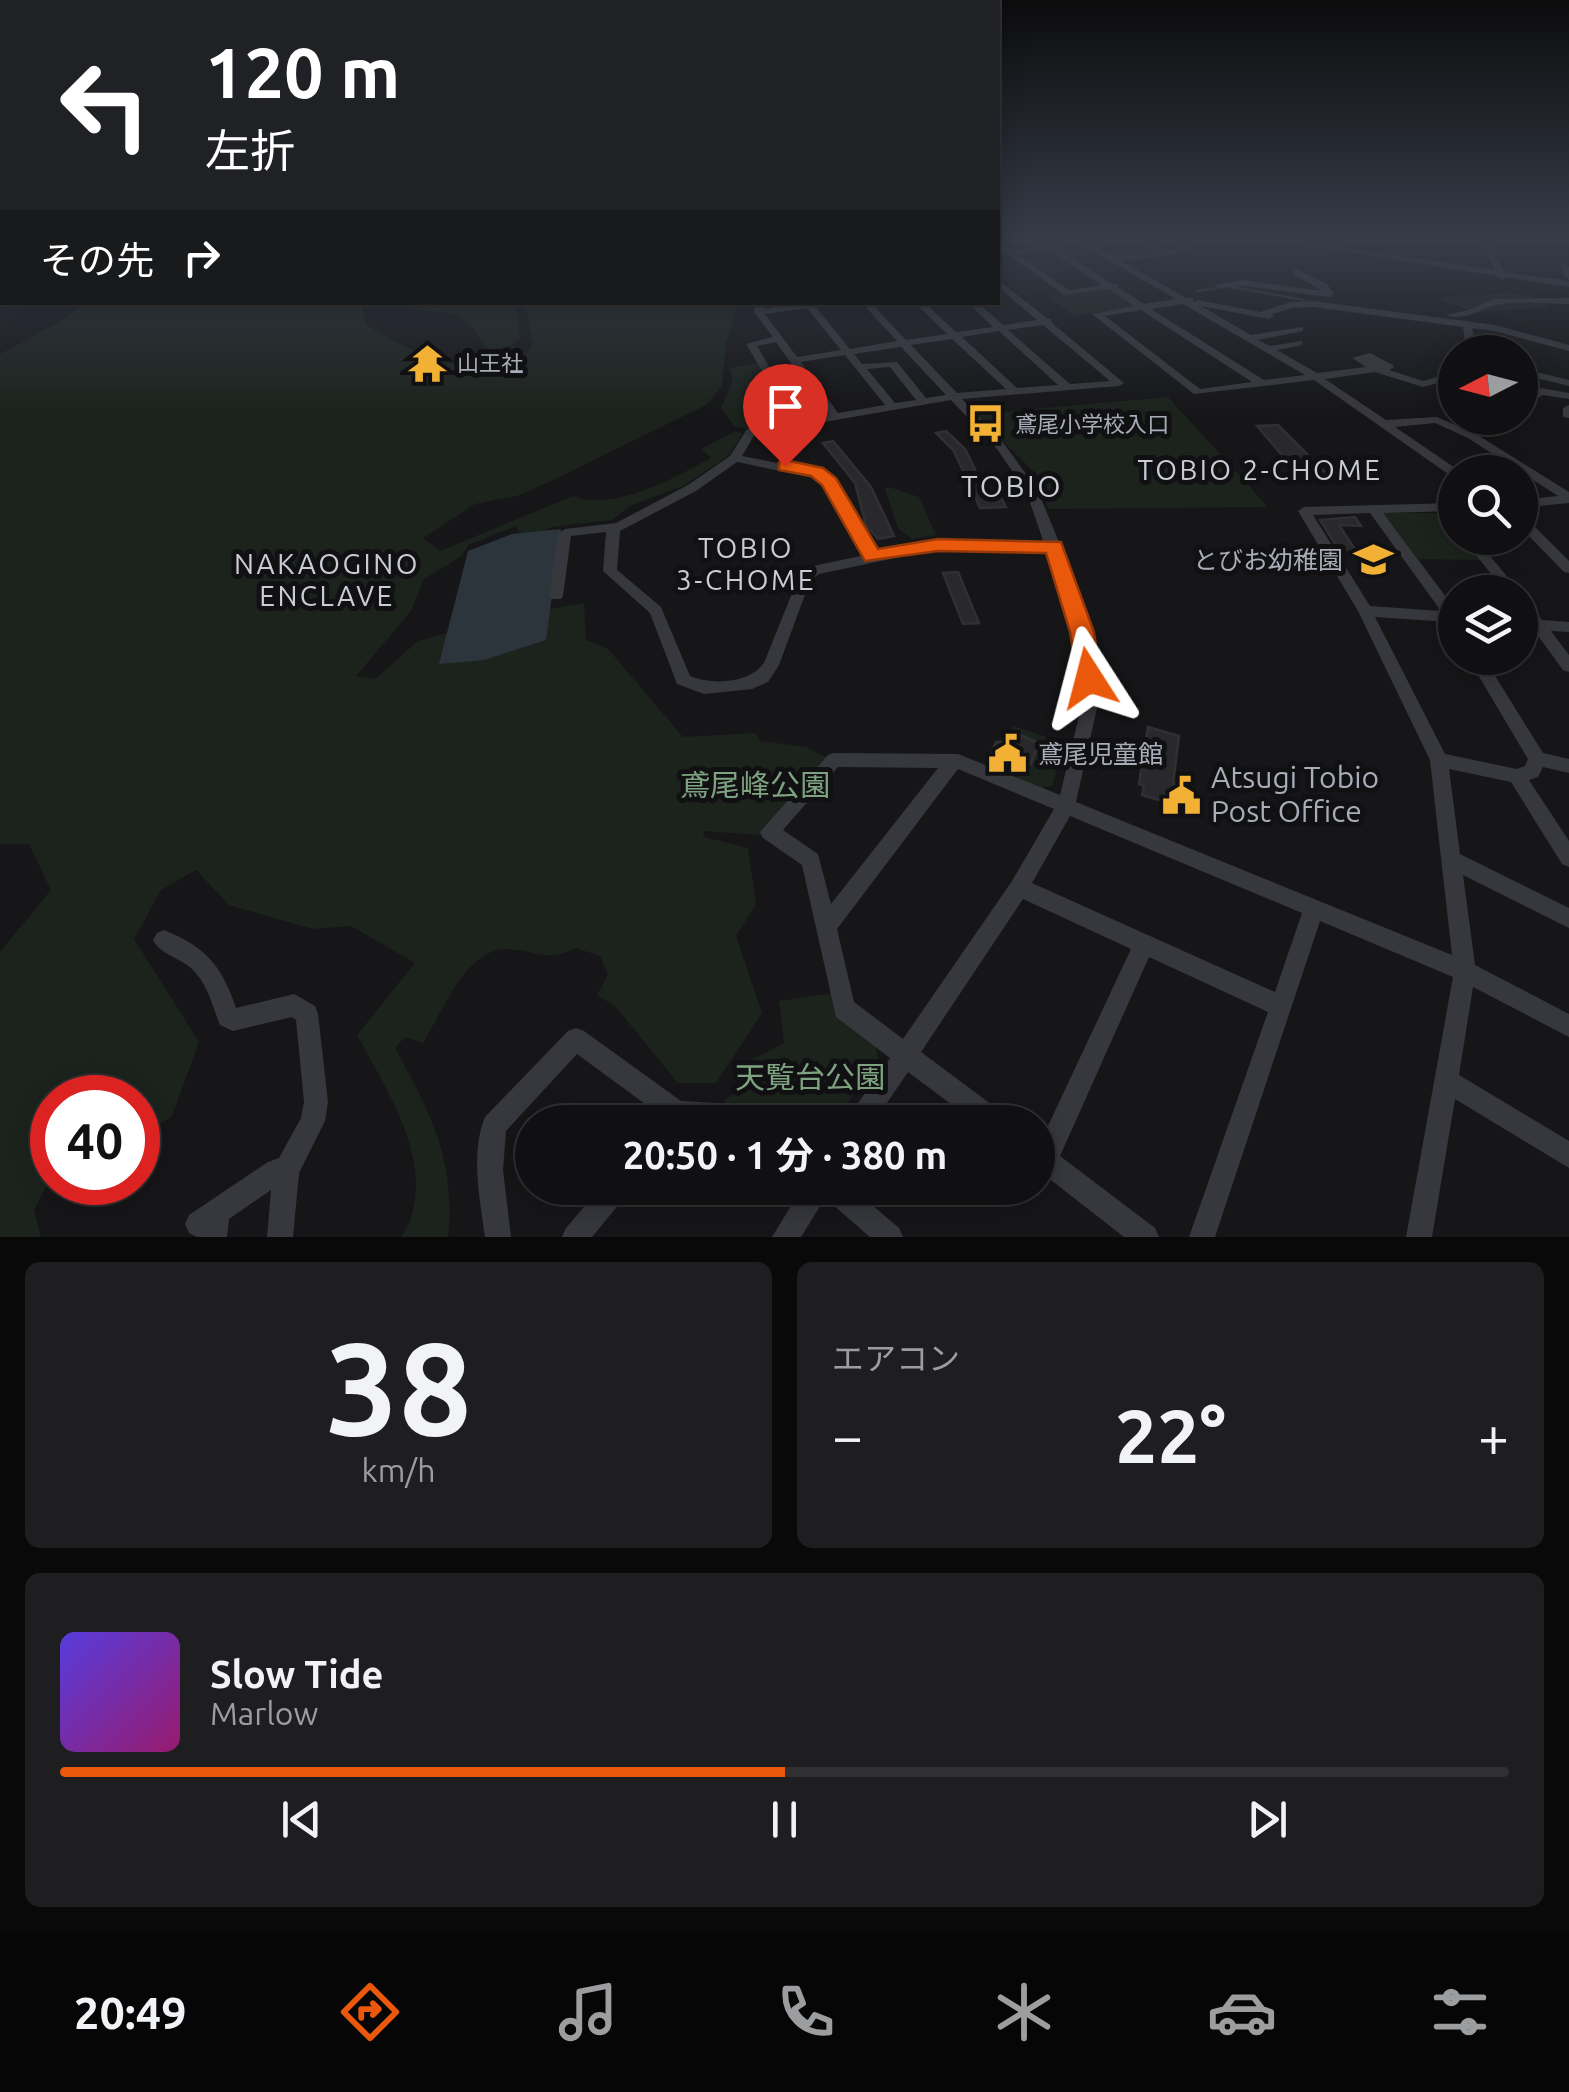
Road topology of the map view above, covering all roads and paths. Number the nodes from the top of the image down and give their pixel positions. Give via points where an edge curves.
1 (1017, 298) edge
2 (1132, 298) edge
3 (1185, 298) edge
4 (1332, 298) edge
5 (1569, 300) edge
6 (1192, 302) junction
7 (1338, 304) junction
8 (791, 305) edge
9 (808, 305) edge
10 (868, 305) edge
11 (921, 305) edge
12 (975, 305) edge
13 (760, 307) edge
14 (1146, 307) junction
15 (1262, 314) junction
16 (1392, 315) junction
17 (1275, 317) dead end
18 (1048, 321) junction
19 (1468, 324) junction
20 (1002, 328) junction
21 (1300, 329) dead end
22 (1470, 335) edge
23 (954, 336) junction
24 (1251, 338) junction
25 (780, 339) junction
26 (902, 344) junction
27 (1299, 344) dead end
28 (1569, 348) edge
29 (1270, 349) junction
30 (846, 352) junction
31 (795, 360) junction
32 (859, 367) junction
33 (1376, 369) junction
34 (1538, 375) edge
35 (1316, 377) junction
36 (1405, 377) junction
37 (1438, 381) edge
38 (1569, 383) edge
39 (1263, 384) junction
40 (1068, 387) junction
41 (1014, 391) junction
42 (1538, 393) edge
43 (1569, 396) edge
44 (952, 397) junction
45 (924, 402) junction
46 (892, 407) junction
47 (835, 416) junction
48 (1384, 424) junction
49 (780, 426) junction
50 (735, 458) junction
51 (1438, 461) edge
52 (1569, 499) edge
53 (1538, 502) edge
54 (1374, 510) junction
55 (1438, 512) edge
56 (613, 529) junction
57 (1538, 538) edge
58 (1054, 547) junction
59 (1482, 555) edge
60 (872, 556) junction
61 (1569, 569) edge
62 (1499, 575) edge
63 (556, 596) dead end
64 (1438, 596) edge
65 (1366, 611) junction
66 (1438, 617) edge
67 (1538, 622) edge
68 (1540, 624) junction
69 (1569, 627) edge
70 (1569, 666) edge
71 (1486, 675) edge
72 (1536, 759) junction
73 (1438, 760) junction
74 (954, 761) junction
75 (1569, 766) edge
76 (1517, 776) junction
77 (1066, 806) junction
78 (1569, 858) edge
79 (1453, 860) junction
80 (1020, 888) junction
81 (1314, 909) junction
82 (1569, 918) edge
83 (826, 926) junction
84 (164, 940) dead end
85 (1144, 945) junction
86 (1465, 971) junction
87 (1280, 1006) junction
88 (1569, 1026) edge
89 (904, 1057) junction
90 (1447, 1081) junction
91 (657, 1105) edge
92 (872, 1105) edge
93 (970, 1105) edge
94 (1055, 1128) edge
95 (1569, 1155) edge
96 (1055, 1168) edge
97 (286, 1171) junction
98 (602, 1205) edge
99 (807, 1205) edge
100 (853, 1205) edge
101 (209, 1224) edge
102 (280, 1237) edge
103 (498, 1237) edge
104 (576, 1237) edge
105 (785, 1237) edge
106 (890, 1237) edge
107 (1146, 1237) edge
108 (1202, 1237) edge
109 (1419, 1237) edge

1 - 18 street
2 - 14 street
3 - 6 street
4 - 7 street
5 - 7 street via 1494,302 1456,315
6 - 14 street
6 - 15 street
6 - 24 street
7 - 16 street
8 - 13 street
9 - 30 street
10 - 26 street
11 - 23 street
12 - 20 street
13 - 25 street
14 - 39 street
14 - 39 street via 1097,314 1198,392
15 - 16 street via 1307,304
15 - 17 street
16 - 19 street
18 - 20 street
18 - 40 street via 1119,383
19 - 22 street
19 - 28 street
20 - 23 street
20 - 40 street
21 - 24 street
23 - 26 street
23 - 41 street
24 - 29 street
25 - 31 street
25 - 49 street via 751,344 774,383 766,400
26 - 30 street
26 - 44 street
27 - 29 street
29 - 35 street
30 - 31 street
30 - 32 street
31 - 47 street
32 - 45 street via 894,364
32 - 46 street
33 - 35 street
33 - 36 street
33 - 36 street via 1356,358 1370,356
34 - 38 street
35 - 39 street
35 - 48 street
36 - 37 street
40 - 41 street
41 - 44 street
42 - 43 street
44 - 45 street
44 - 58 street via 1018,467
45 - 46 street
46 - 47 street
47 - 49 street
48 - 51 street
48 - 52 street via 1437,420
49 - 50 street via 750,431
50 - 56 street
50 - 60 street via 824,476
52 - 53 street
54 - 55 street
54 - 64 street
54 - 65 street via 1304,511
56 - 60 street via 610,571 656,611 683,680 704,688 762,678 804,579 829,565
56 - 63 street via 565,533
57 - 61 street
58 - 60 street via 938,545
58 - 77 street via 1082,632 1089,678 1086,732
59 - 62 street
65 - 66 street
65 - 73 street
67 - 68 street
68 - 69 street
68 - 70 street
71 - 72 street
72 - 75 street
72 - 76 street via 1532,772
73 - 76 street
73 - 79 street
74 - 77 street
74 - 83 street
74 - 83 street via 834,760 770,832 810,860
76 - 78 street
77 - 80 street
77 - 81 street
79 - 82 street
79 - 86 street
80 - 85 street
80 - 89 street
81 - 86 street
81 - 87 street
83 - 89 street via 844,1009
84 - 97 street via 205,964 233,1020 294,1005 307,1014 316,1102
85 - 87 street
85 - 94 street
86 - 88 street
86 - 90 street
87 - 108 street
89 - 92 street
89 - 93 street
90 - 95 street
90 - 109 street
91 - 103 street via 576,1039 494,1126 490,1170
96 - 107 street
97 - 101 street
97 - 102 street
98 - 104 street
99 - 105 street
100 - 106 street

